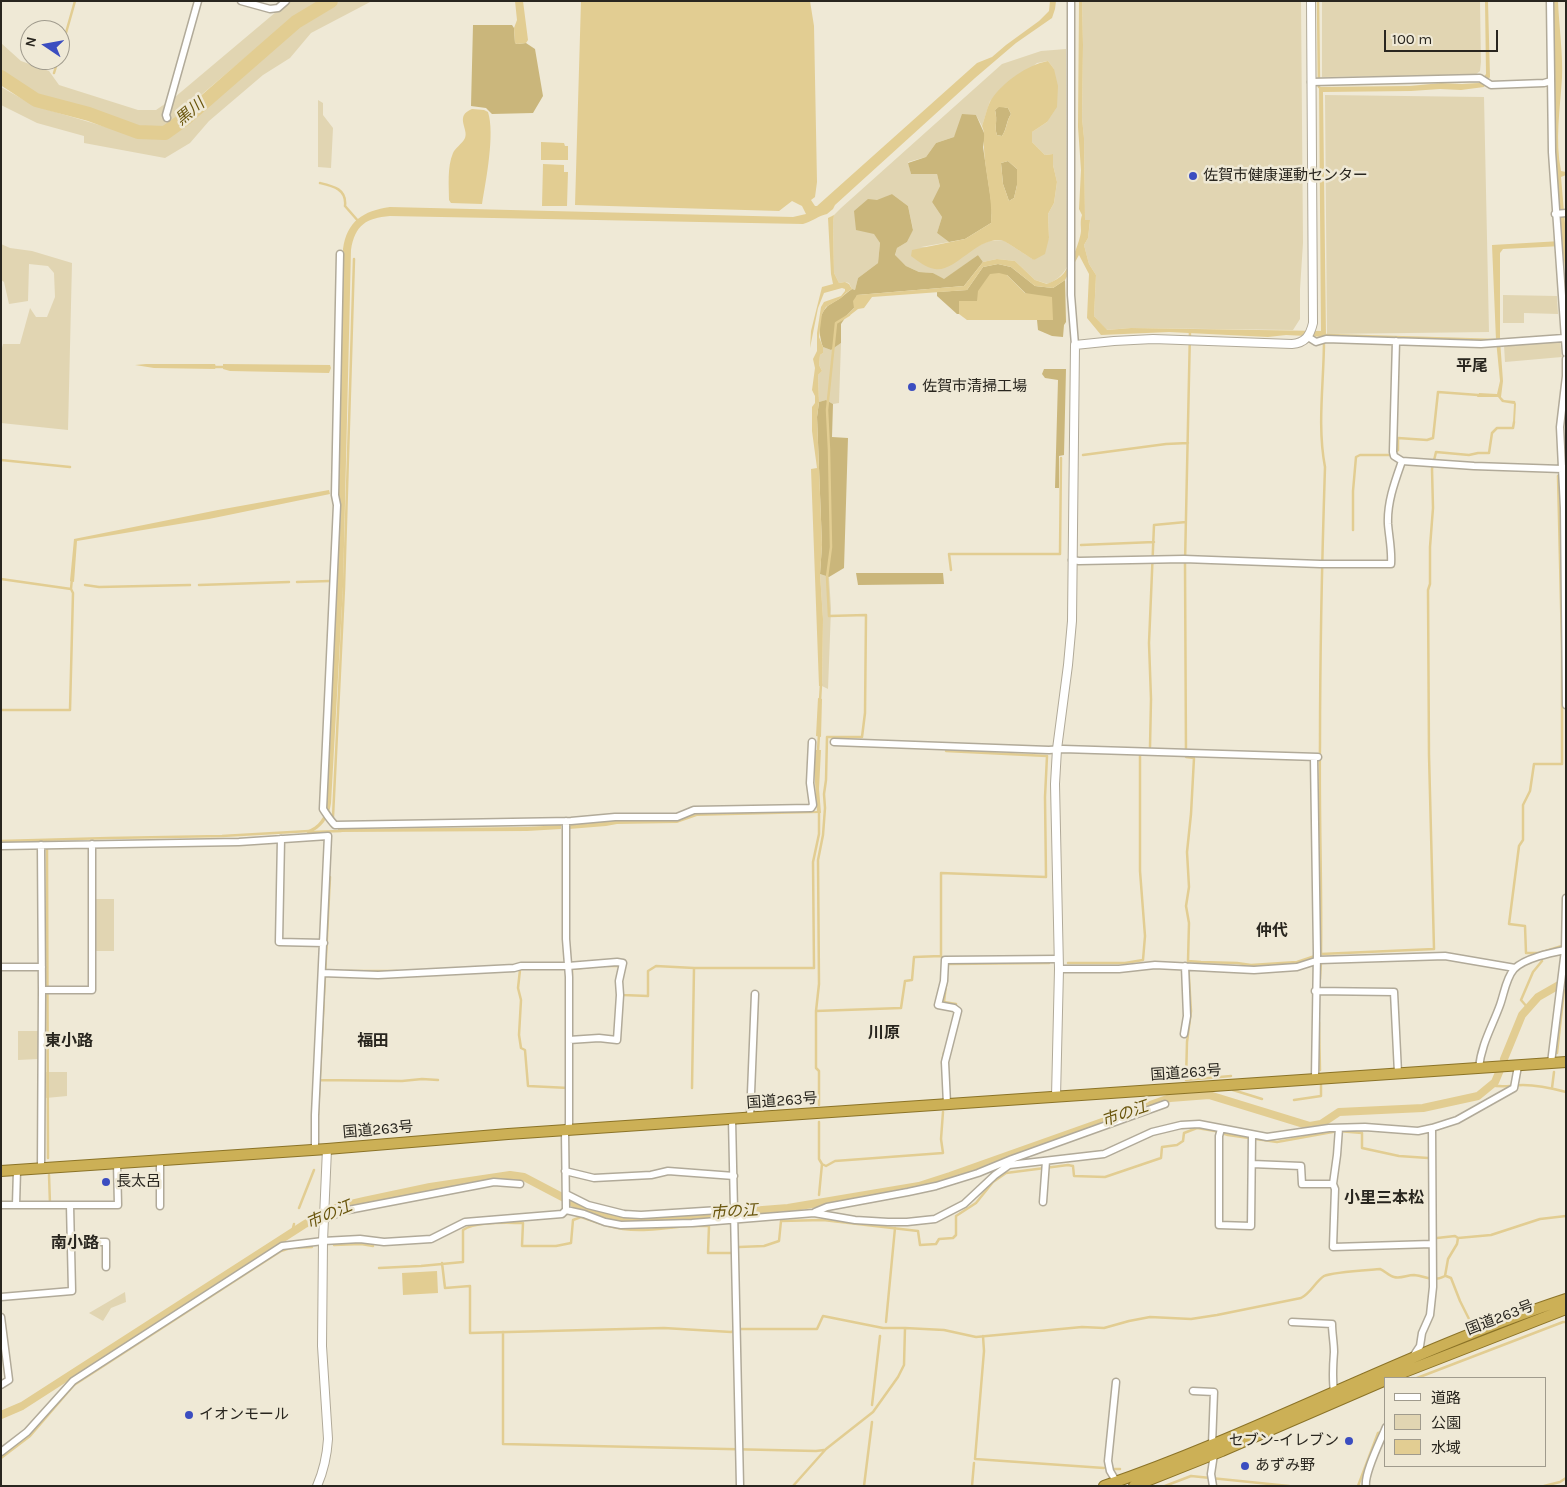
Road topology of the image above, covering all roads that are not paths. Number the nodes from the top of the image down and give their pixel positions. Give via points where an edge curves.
1 (198, 1) edge
2 (241, 1) edge
3 (286, 1) edge
4 (1070, 1) edge
5 (1310, 1) edge
6 (1550, 1) edge
7 (1551, 81) junction
8 (1316, 82) junction
9 (167, 118) dead end
10 (1566, 213) edge
11 (1556, 214) junction
12 (340, 254) dead end
13 (1564, 288) edge
14 (1308, 338) junction
15 (1564, 338) junction
16 (1396, 341) junction
17 (1076, 345) junction
18 (1566, 353) edge
19 (1566, 359) edge
20 (1566, 376) edge
21 (1402, 461) junction
22 (1564, 468) edge
23 (1565, 508) edge
24 (1072, 560) junction
25 (1566, 705) edge
26 (812, 742) dead end
27 (834, 742) dead end
28 (1057, 749) junction
29 (566, 825) junction
30 (281, 839) junction
31 (92, 844) junction
32 (45, 845) junction
33 (1, 846) edge
34 (1566, 898) edge
35 (324, 943) junction
36 (1565, 947) edge
37 (1318, 958) junction
38 (1058, 959) junction
39 (568, 966) junction
40 (1187, 966) junction
41 (1, 967) edge
42 (42, 967) junction
43 (1515, 968) junction
44 (1059, 969) junction
45 (326, 973) junction
46 (46, 990) junction
47 (1319, 991) junction
48 (755, 994) dead end
49 (1184, 1034) dead end
50 (572, 1040) junction
51 (1566, 1062) edge
52 (1551, 1063) junction
53 (1518, 1066) junction
54 (1479, 1068) junction
55 (1398, 1073) junction
56 (1314, 1078) junction
57 (1056, 1097) junction
58 (947, 1104) junction
59 (1165, 1104) dead end
60 (750, 1118) junction
61 (732, 1119) junction
62 (1432, 1128) junction
63 (565, 1131) junction
64 (1339, 1131) junction
65 (1220, 1133) junction
66 (1252, 1134) junction
67 (327, 1149) junction
68 (315, 1150) junction
69 (160, 1160) junction
70 (117, 1162) junction
71 (1252, 1164) junction
72 (1046, 1165) junction
73 (41, 1168) junction
74 (17, 1170) junction
75 (1, 1171) edge
76 (566, 1171) junction
77 (734, 1176) junction
78 (520, 1184) dead end
79 (1333, 1184) junction
80 (566, 1194) junction
81 (1043, 1202) dead end
82 (1, 1205) edge
83 (16, 1205) junction
84 (70, 1206) junction
85 (160, 1206) dead end
86 (566, 1207) junction
87 (735, 1209) junction
88 (814, 1213) junction
89 (324, 1219) junction
90 (735, 1220) junction
91 (323, 1241) junction
92 (71, 1242) junction
93 (1432, 1244) junction
94 (106, 1268) dead end
95 (1, 1297) edge
96 (1566, 1299) edge
97 (1566, 1308) edge
98 (1, 1317) edge
99 (1292, 1322) dead end
100 (1412, 1357) junction
101 (1405, 1375) edge
102 (1384, 1381) edge
103 (1116, 1382) dead end
104 (1, 1386) edge
105 (1193, 1391) dead end
106 (1334, 1391) junction
107 (1384, 1432) edge
108 (1213, 1450) junction
109 (1, 1452) edge
110 (1116, 1481) junction
111 (1213, 1484) edge
112 (317, 1486) edge
113 (740, 1486) edge
114 (1104, 1486) edge
115 (1134, 1486) edge
116 (1366, 1486) edge

1 - 9 street
2 - 3 street via 270,9 278,8
4 - 17 street via 1071,296
5 - 8 street
6 - 7 street
7 - 8 street via 1500,85 1491,85 1481,79
7 - 11 street
8 - 14 street via 1312,327
10 - 11 street
11 - 13 street
12 - 29 street via 337,505 323,809 335,825
13 - 15 street
14 - 16 street via 1316,342 1324,339
14 - 17 street via 1292,344 1153,339
15 - 16 street via 1499,344
15 - 18 street
16 - 21 street via 1394,454
17 - 24 street
19 - 20 street
20 - 22 street via 1560,427
21 - 22 street
21 - 24 street via 1389,509 1391,564
22 - 23 street
23 - 25 street
24 - 28 street via 1072,621
26 - 29 street via 811,808 694,810 677,817 615,817
27 - 28 street
28 - 37 street via 1316,757
28 - 38 street
29 - 39 street
30 - 31 street
30 - 35 street via 279,942
30 - 35 street via 328,836
31 - 32 street
31 - 46 street via 92,990
32 - 33 street
32 - 42 street
34 - 36 street
35 - 45 street
36 - 43 street via 1537,956
36 - 52 street
37 - 40 street via 1297,967 1261,970
37 - 43 street via 1445,956
37 - 47 street
38 - 44 street
38 - 58 street via 945,963 938,1005 956,1010 945,1062
39 - 45 street via 387,974
39 - 50 street
39 - 50 street via 623,963 619,979 617,1040
40 - 44 street
40 - 49 street
41 - 42 street
42 - 46 street
43 - 54 street via 1483,1044
44 - 57 street
45 - 68 street
46 - 73 street
47 - 55 street via 1394,992
47 - 56 street
48 - 60 street
50 - 63 street via 569,1125
51 - 52 highway, 国道263号
52 - 53 highway, 国道263号
53 - 54 highway, 国道263号
53 - 62 street via 1515,1085 1457,1120
54 - 55 highway, 国道263号
55 - 56 highway, 国道263号
56 - 57 highway, 国道263号
57 - 58 highway, 国道263号
58 - 60 highway, 国道263号
59 - 88 street via 978,1173 936,1186 827,1207
60 - 61 highway, 国道263号
61 - 63 highway, 国道263号
61 - 77 street
62 - 64 street via 1407,1131 1365,1127
62 - 93 street
63 - 67 highway, 国道263号
63 - 76 street
64 - 66 street via 1329,1128 1267,1137
64 - 79 street
65 - 66 street
65 - 71 street via 1219,1225 1251,1226
65 - 72 street via 1198,1124 1181,1125 1152,1132 1104,1154
66 - 71 street
67 - 68 highway, 国道263号
67 - 89 street
68 - 69 highway, 国道263号
69 - 70 highway, 国道263号
69 - 85 street
70 - 73 highway, 国道263号
70 - 84 street via 118,1205
71 - 79 street via 1302,1166 1302,1184
72 - 81 street
72 - 88 street via 1008,1165 964,1204 935,1219 888,1222
73 - 74 highway, 国道263号
74 - 75 highway, 国道263号
74 - 83 street
76 - 77 street via 594,1178 651,1176 668,1171
76 - 80 street
77 - 87 street
78 - 89 street via 494,1182 343,1211
79 - 93 street via 1333,1247
80 - 86 street
80 - 87 street via 588,1205 624,1214
82 - 83 street
83 - 84 street
84 - 92 street
86 - 90 street via 621,1225
86 - 91 street via 562,1214 465,1222 431,1239
87 - 90 street
88 - 90 street
89 - 91 street
90 - 113 street
91 - 109 street via 282,1246 73,1381 26,1432
91 - 112 street via 322,1346 328,1438
92 - 94 street via 106,1242
92 - 95 street via 72,1292
93 - 100 street via 1430,1315 1420,1346
96 - 100 highway, 国道263号
97 - 101 highway, 国道263号
98 - 104 street via 9,1380
99 - 106 street via 1332,1324
100 - 101 street
100 - 106 highway, 国道263号
102 - 108 highway, 国道263号
103 - 110 street via 1108,1461
105 - 108 street via 1214,1392
106 - 108 highway, 国道263号
107 - 116 street via 1368,1472
108 - 110 highway, 国道263号
108 - 111 street
108 - 115 highway, 国道263号
110 - 114 highway, 国道263号

